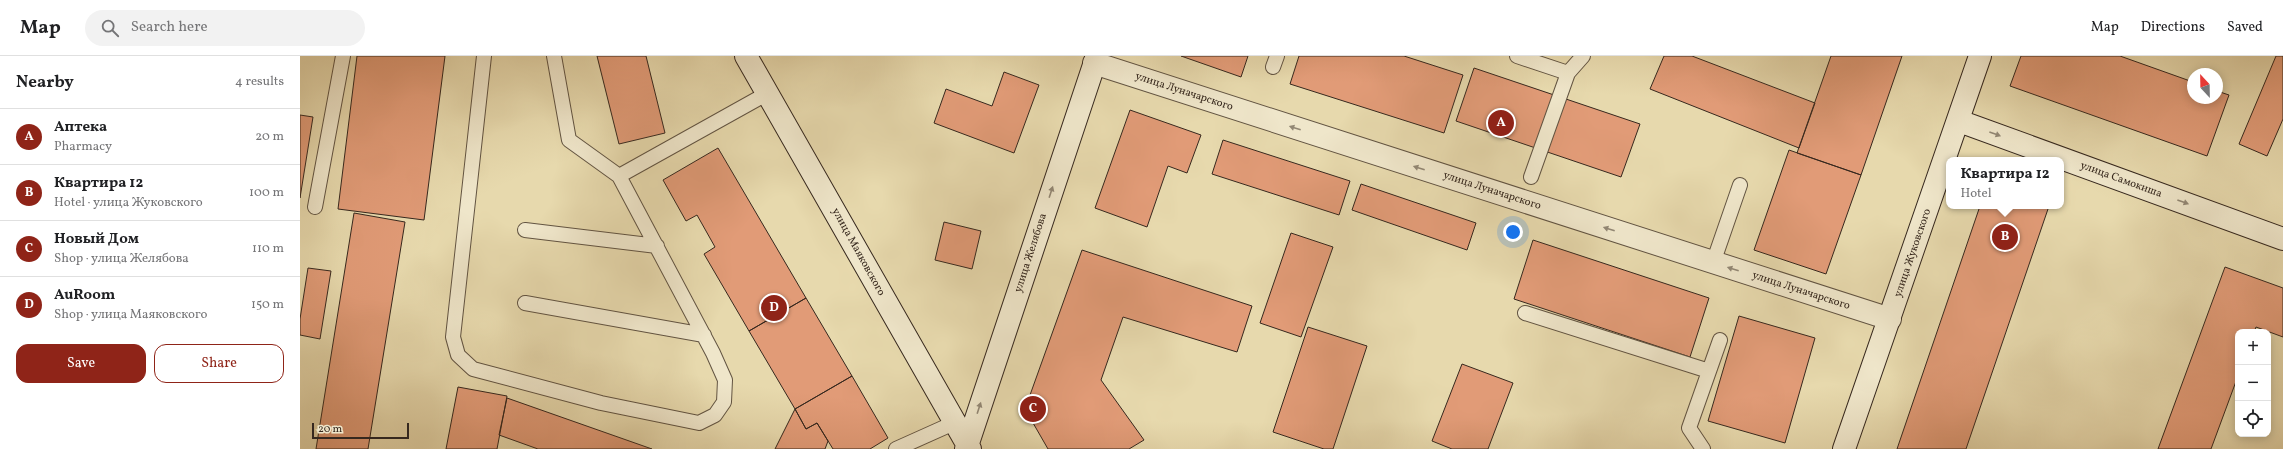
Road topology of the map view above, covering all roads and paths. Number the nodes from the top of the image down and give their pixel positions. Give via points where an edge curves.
1 (343, 56) edge
2 (484, 56) edge
3 (554, 56) edge
4 (1517, 56) edge
5 (1583, 56) edge
6 (1980, 56) edge
7 (748, 57) edge
8 (1096, 60) edge
9 (1568, 73) junction
10 (768, 93) junction
11 (1959, 121) junction
12 (1946, 157) edge
13 (2058, 157) edge
14 (1946, 158) edge
15 (2064, 159) edge
16 (619, 176) junction
17 (1531, 177) dead end
18 (1740, 185) dead end
19 (315, 207) dead end
20 (525, 230) dead end
21 (2283, 239) edge
22 (657, 246) junction
23 (1713, 263) junction
24 (525, 304) dead end
25 (1525, 313) dead end
26 (1890, 319) junction
27 (704, 335) junction
28 (1720, 340) dead end
29 (1710, 371) junction
30 (954, 423) junction
31 (967, 448) edge
32 (896, 449) edge
33 (1703, 449) edge
34 (1844, 449) edge

1 - 19 lane
2 - 27 lane via 453,337 458,355 473,370 601,403 699,423 715,415 724,402 725,380
3 - 16 lane via 569,140
4 - 9 lane
5 - 9 lane
6 - 11 main road, улица Жуковского
7 - 10 main road, улица Маяковского
23 -> 8 main road, улица Луначарского
31 -> 8 main road, улица Желябова
9 - 17 lane
10 - 16 lane
10 - 30 main road, улица Маяковского
11 - 12 main road, улица Жуковского
11 -> 13 main road, улица Самокиша
14 - 26 main road, улица Жуковского
15 -> 21 main road, улица Самокиша
16 - 22 lane
18 - 23 lane
20 - 22 lane
22 - 27 lane
26 -> 23 main road, улица Луначарского
24 - 27 lane
25 - 29 lane
26 - 34 main road, улица Жуковского
28 - 29 lane
29 - 33 lane via 1689,428
30 - 31 main road, улица Маяковского
30 - 32 lane

